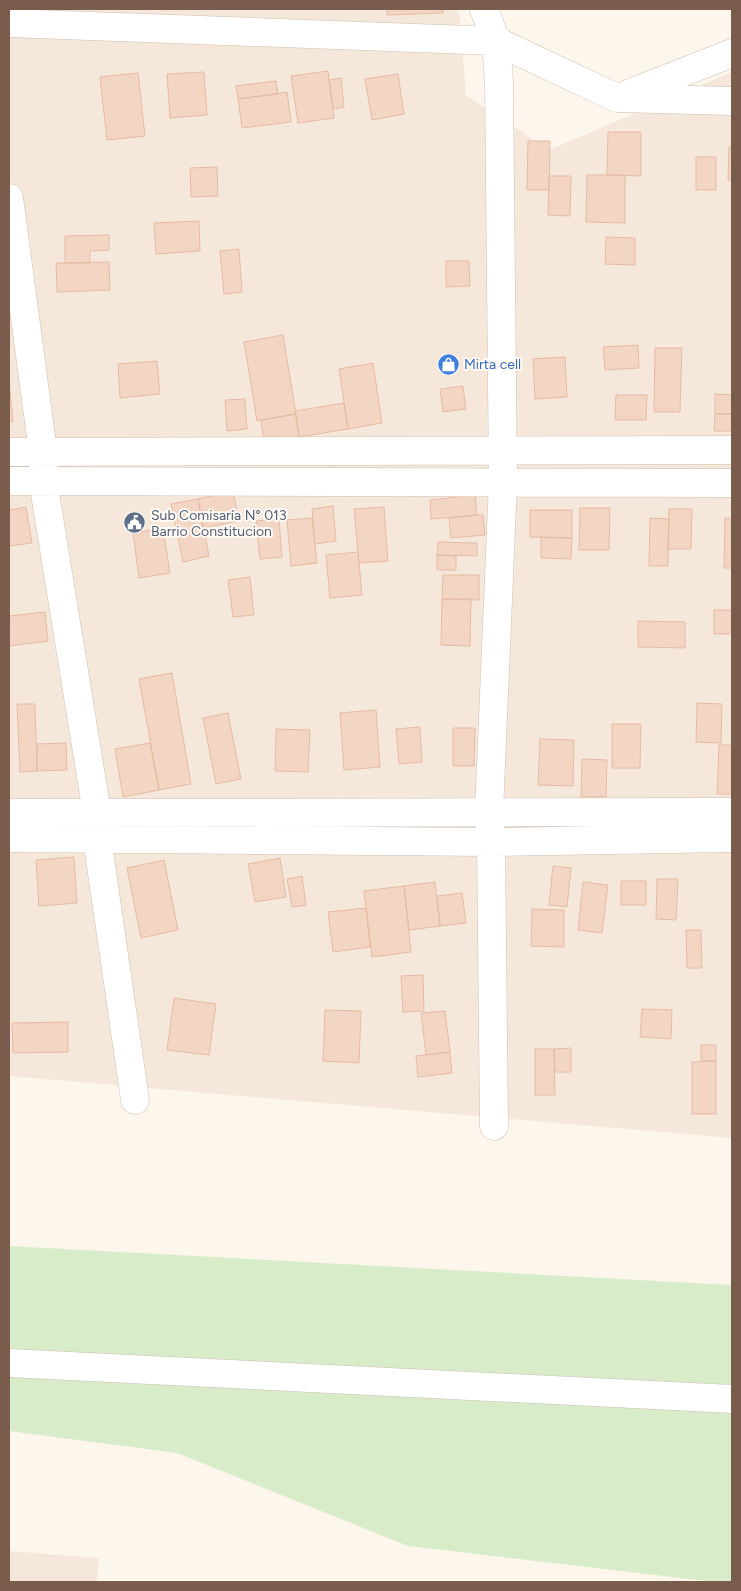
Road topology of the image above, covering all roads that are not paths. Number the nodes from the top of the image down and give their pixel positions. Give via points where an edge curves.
1 (484, 9) edge
2 (9, 24) edge
3 (496, 41) junction
4 (732, 53) edge
5 (617, 98) junction
6 (732, 101) edge
7 (9, 198) edge
8 (732, 450) edge
9 (503, 451) junction
10 (9, 452) edge
11 (43, 452) junction
12 (9, 481) edge
13 (43, 481) junction
14 (503, 482) junction
15 (732, 483) edge
16 (489, 812) junction
17 (732, 812) edge
18 (9, 813) edge
19 (97, 825) junction
20 (9, 838) edge
21 (732, 838) edge
22 (491, 842) junction
23 (136, 1100) dead end
24 (494, 1126) dead end
25 (9, 1363) edge
26 (732, 1399) edge

1 - 3 street
2 - 3 street
3 - 5 street
3 - 9 street
4 - 5 street
5 - 6 street
7 - 11 street
8 - 9 street
9 - 11 street
9 - 14 street
10 - 11 street
11 - 13 street
12 - 13 street
13 - 14 street
13 - 19 street
14 - 15 street
14 - 16 street
16 - 17 street
16 - 19 street
16 - 22 street
18 - 19 street
19 - 20 street
19 - 22 street
19 - 23 street
21 - 22 street
22 - 24 street
25 - 26 street

